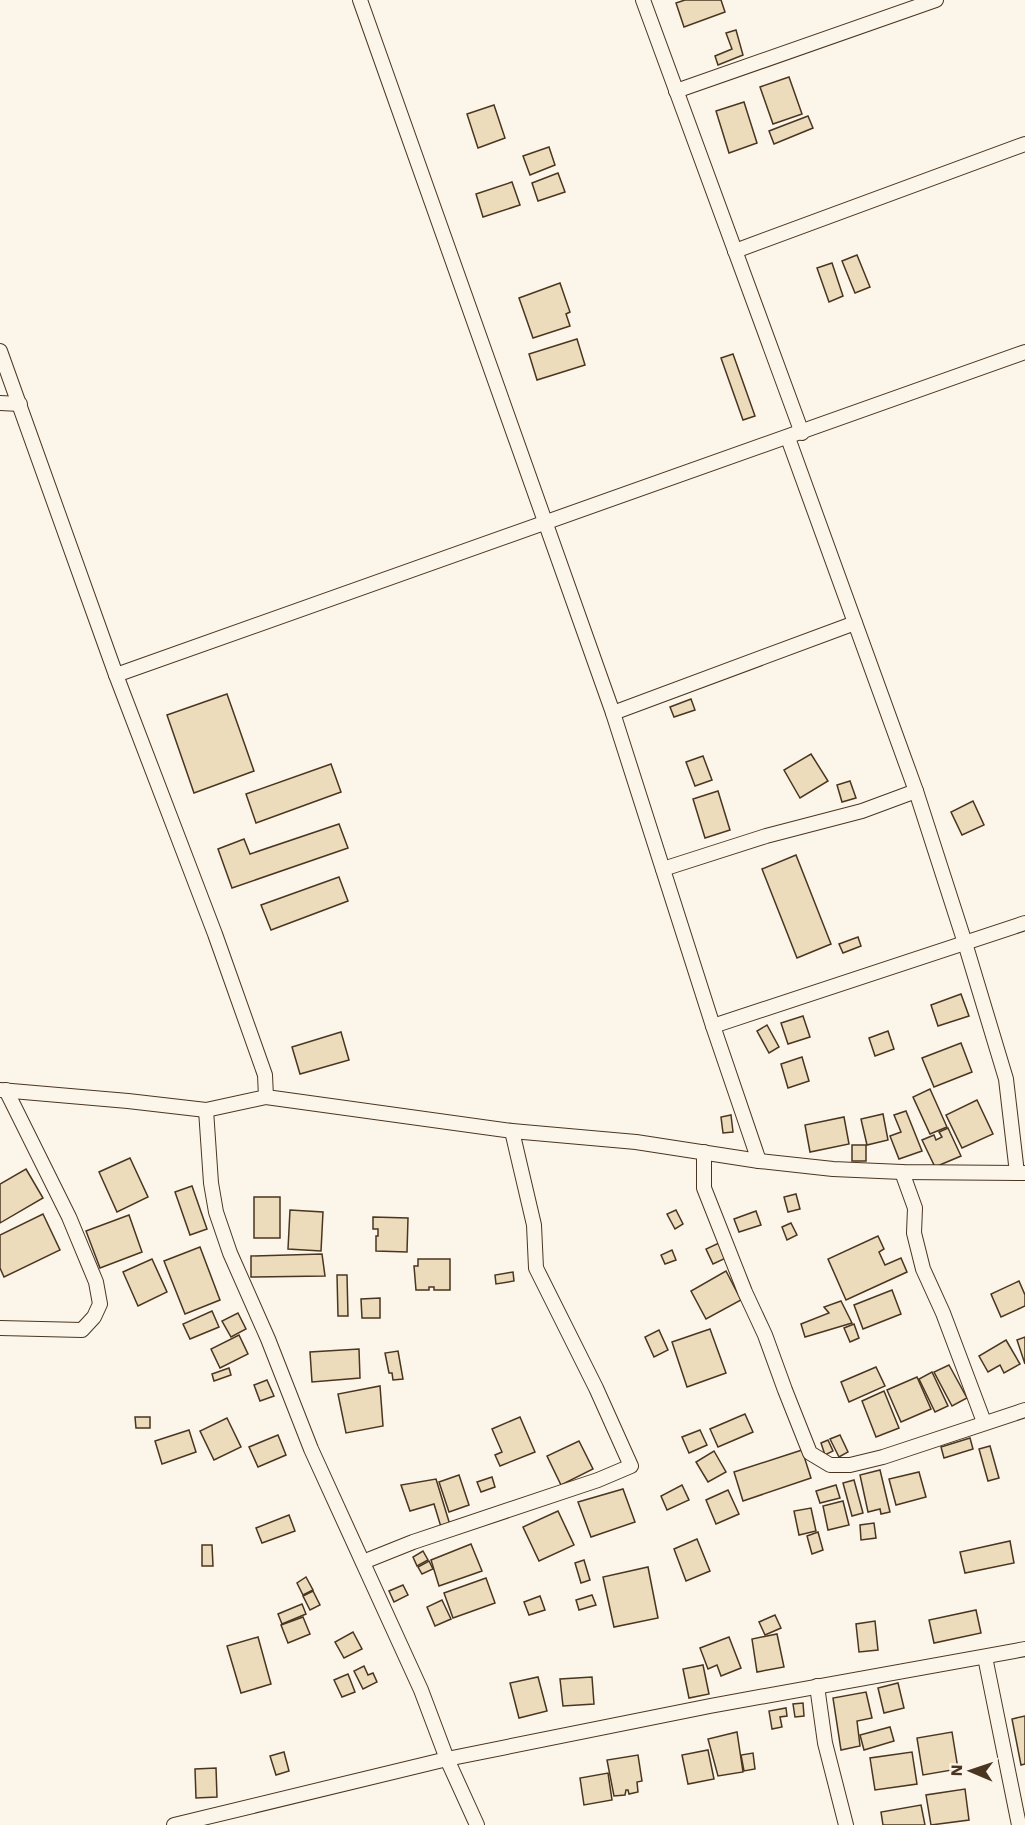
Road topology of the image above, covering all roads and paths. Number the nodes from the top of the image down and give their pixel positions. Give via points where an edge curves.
1 (360, 0) edge
2 (643, 0) edge
3 (936, 0) edge
4 (676, 91) junction
5 (1025, 144) edge
6 (735, 251) junction
7 (0, 351) edge
8 (1025, 352) edge
9 (0, 403) edge
10 (20, 404) junction
11 (802, 432) junction
12 (788, 438) junction
13 (547, 523) junction
14 (855, 623) junction
15 (116, 675) junction
16 (613, 713) junction
17 (916, 791) junction
18 (663, 869) junction
19 (1025, 923) edge
20 (964, 943) junction
21 (713, 1026) junction
22 (3, 1090) edge
23 (266, 1097) junction
24 (206, 1110) junction
25 (512, 1131) junction
26 (704, 1152) junction
27 (759, 1161) junction
28 (902, 1172) junction
29 (1021, 1173) edge
30 (0, 1328) edge
31 (1025, 1410) edge
32 (984, 1422) junction
33 (363, 1562) junction
34 (1025, 1649) edge
35 (985, 1657) junction
36 (817, 1686) junction
37 (447, 1759) junction
38 (174, 1825) edge
39 (477, 1825) edge
40 (846, 1825) edge
41 (1019, 1825) edge

1 - 13 street
2 - 4 street
3 - 4 street
4 - 6 street
5 - 6 street
6 - 11 street
7 - 10 street
8 - 11 street
9 - 10 street
10 - 15 street
11 - 12 street
12 - 13 street
12 - 14 street
13 - 15 street
13 - 16 street
14 - 16 street
14 - 17 street
15 - 23 street via 266,1075
16 - 18 street
17 - 18 street
17 - 20 street
18 - 21 street
19 - 20 street
20 - 21 street
20 - 29 street via 1006,1079
21 - 27 street
22 - 24 street
22 - 30 street via 69,1217 96,1282 100,1304 82,1330
23 - 24 street
23 - 25 street
24 - 33 street via 211,1183 230,1253 311,1449
25 - 26 street
25 - 33 street via 534,1225 536,1268 631,1466
26 - 27 street
26 - 32 street via 704,1188 810,1453 830,1466 850,1465
27 - 28 street
28 - 29 street
28 - 32 street via 915,1208 914,1233 923,1269 944,1313
31 - 32 street
33 - 37 street via 421,1690
34 - 35 street
35 - 36 street
35 - 41 street
36 - 37 street
36 - 40 street via 825,1743
37 - 38 street
37 - 39 street

